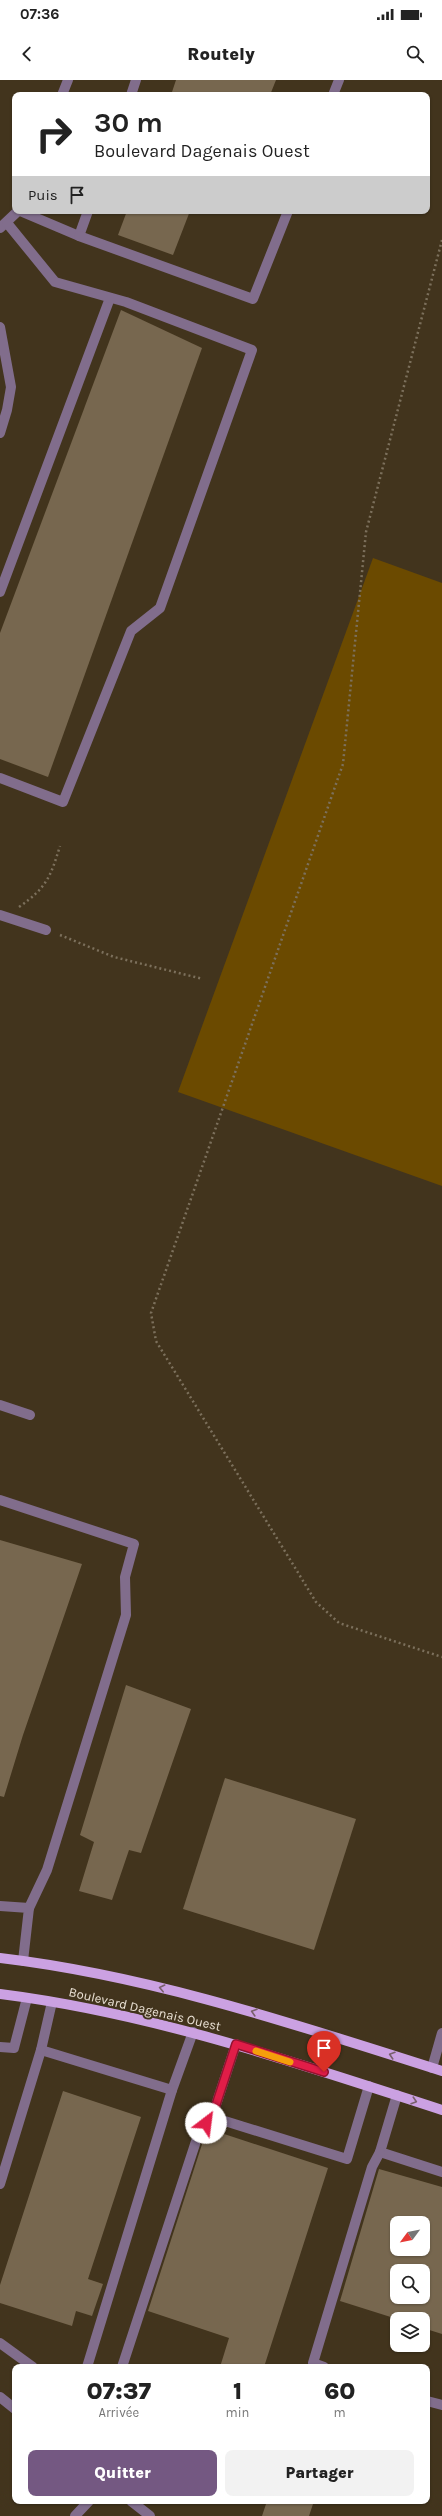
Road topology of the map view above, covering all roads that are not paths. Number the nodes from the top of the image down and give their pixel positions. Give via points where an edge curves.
1 (68, 80) edge
2 (136, 80) edge
3 (339, 80) edge
4 (63, 92) edge
5 (132, 92) edge
6 (334, 92) edge
7 (16, 214) edge
8 (26, 214) edge
9 (87, 214) edge
10 (287, 214) edge
11 (4, 225) edge
12 (79, 236) junction
13 (110, 298) junction
14 (0, 327) edge
15 (0, 433) edge
16 (0, 592) edge
17 (0, 778) edge
18 (3, 916) edge
19 (46, 930) road end
20 (0, 1405) edge
21 (30, 1415) dead end
22 (0, 1500) edge
23 (0, 1906) edge
24 (29, 1908) junction
25 (0, 1958) edge
26 (23, 1961) junction
27 (0, 1994) edge
28 (27, 1998) junction
29 (52, 2002) junction
30 (193, 2032) junction
31 (442, 2034) edge
32 (236, 2044) junction
33 (0, 2048) edge
34 (41, 2050) junction
35 (437, 2070) edge
36 (369, 2086) junction
37 (172, 2090) junction
38 (397, 2095) junction
39 (442, 2110) edge
40 (212, 2117) junction
41 (380, 2152) junction
42 (442, 2172) edge
43 (0, 2184) edge
44 (0, 2343) edge
45 (29, 2364) edge
46 (88, 2364) edge
47 (123, 2364) edge
48 (315, 2364) edge
49 (0, 2397) edge
50 (430, 2402) edge
51 (442, 2405) edge
52 (12, 2407) edge
53 (86, 2504) edge
54 (134, 2504) edge
55 (75, 2516) edge
56 (150, 2516) edge

1 - 4 street
2 - 5 street
3 - 6 street
7 - 11 street
8 - 12 street
9 - 12 street
10 - 12 street via 253,300
11 - 13 street via 55,282
13 - 16 street
13 - 17 street via 252,350 160,608 131,631 63,802
14 - 15 street via 11,387
18 - 19 street
20 - 21 street
22 - 24 street via 134,1544 125,1577 126,1615 47,1870
23 - 24 street
24 - 26 street
25 - 26 main road, Boulevard Dagenais Ouest
35 -> 26 main road, Boulevard Dagenais Ouest via 185,1993
27 - 28 main road, Boulevard Dagenais Ouest
28 - 29 main road, Boulevard Dagenais Ouest
28 - 33 street via 14,2048
29 - 30 main road, Boulevard Dagenais Ouest via 119,2014
29 - 34 street
30 - 32 main road, Boulevard Dagenais Ouest
30 - 37 street
31 - 35 street
32 - 36 main road, Boulevard Dagenais Ouest
32 - 40 street
34 - 37 street
34 - 43 street
36 - 38 main road, Boulevard Dagenais Ouest
36 - 40 street via 347,2159
37 - 46 street
38 -> 39 main road, Boulevard Dagenais Ouest
38 - 41 street
40 - 47 street via 200,2128
41 - 42 street
41 - 48 street via 372,2167 312,2363
44 - 45 street
49 - 52 street
50 - 51 street
53 - 55 street
54 - 56 street

